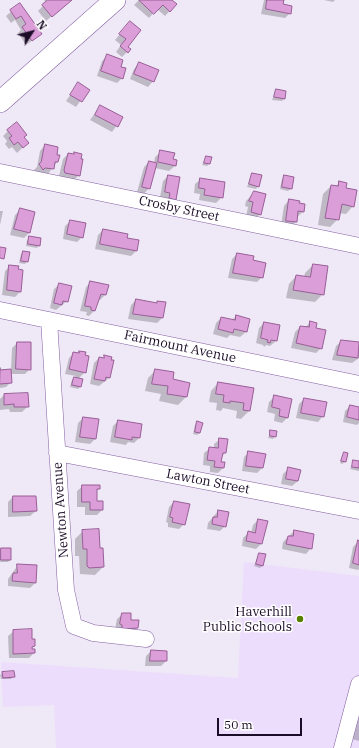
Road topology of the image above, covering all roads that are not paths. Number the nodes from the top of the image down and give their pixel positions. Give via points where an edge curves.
1 (115, 0) edge
2 (0, 102) edge
3 (0, 172) edge
4 (359, 246) edge
5 (0, 310) edge
6 (49, 320) junction
7 (359, 384) edge
8 (57, 453) junction
9 (359, 511) edge
10 (146, 639) dead end
11 (359, 684) edge
12 (342, 748) edge

1 - 2 main road
3 - 4 street, Crosby Street
5 - 6 street, Fairmount Avenue
6 - 7 street, Fairmount Avenue
6 - 8 street, Newton Avenue
8 - 9 street, Lawton Street
8 - 10 street, Newton Avenue via 66,590 74,626 93,632
11 - 12 street

